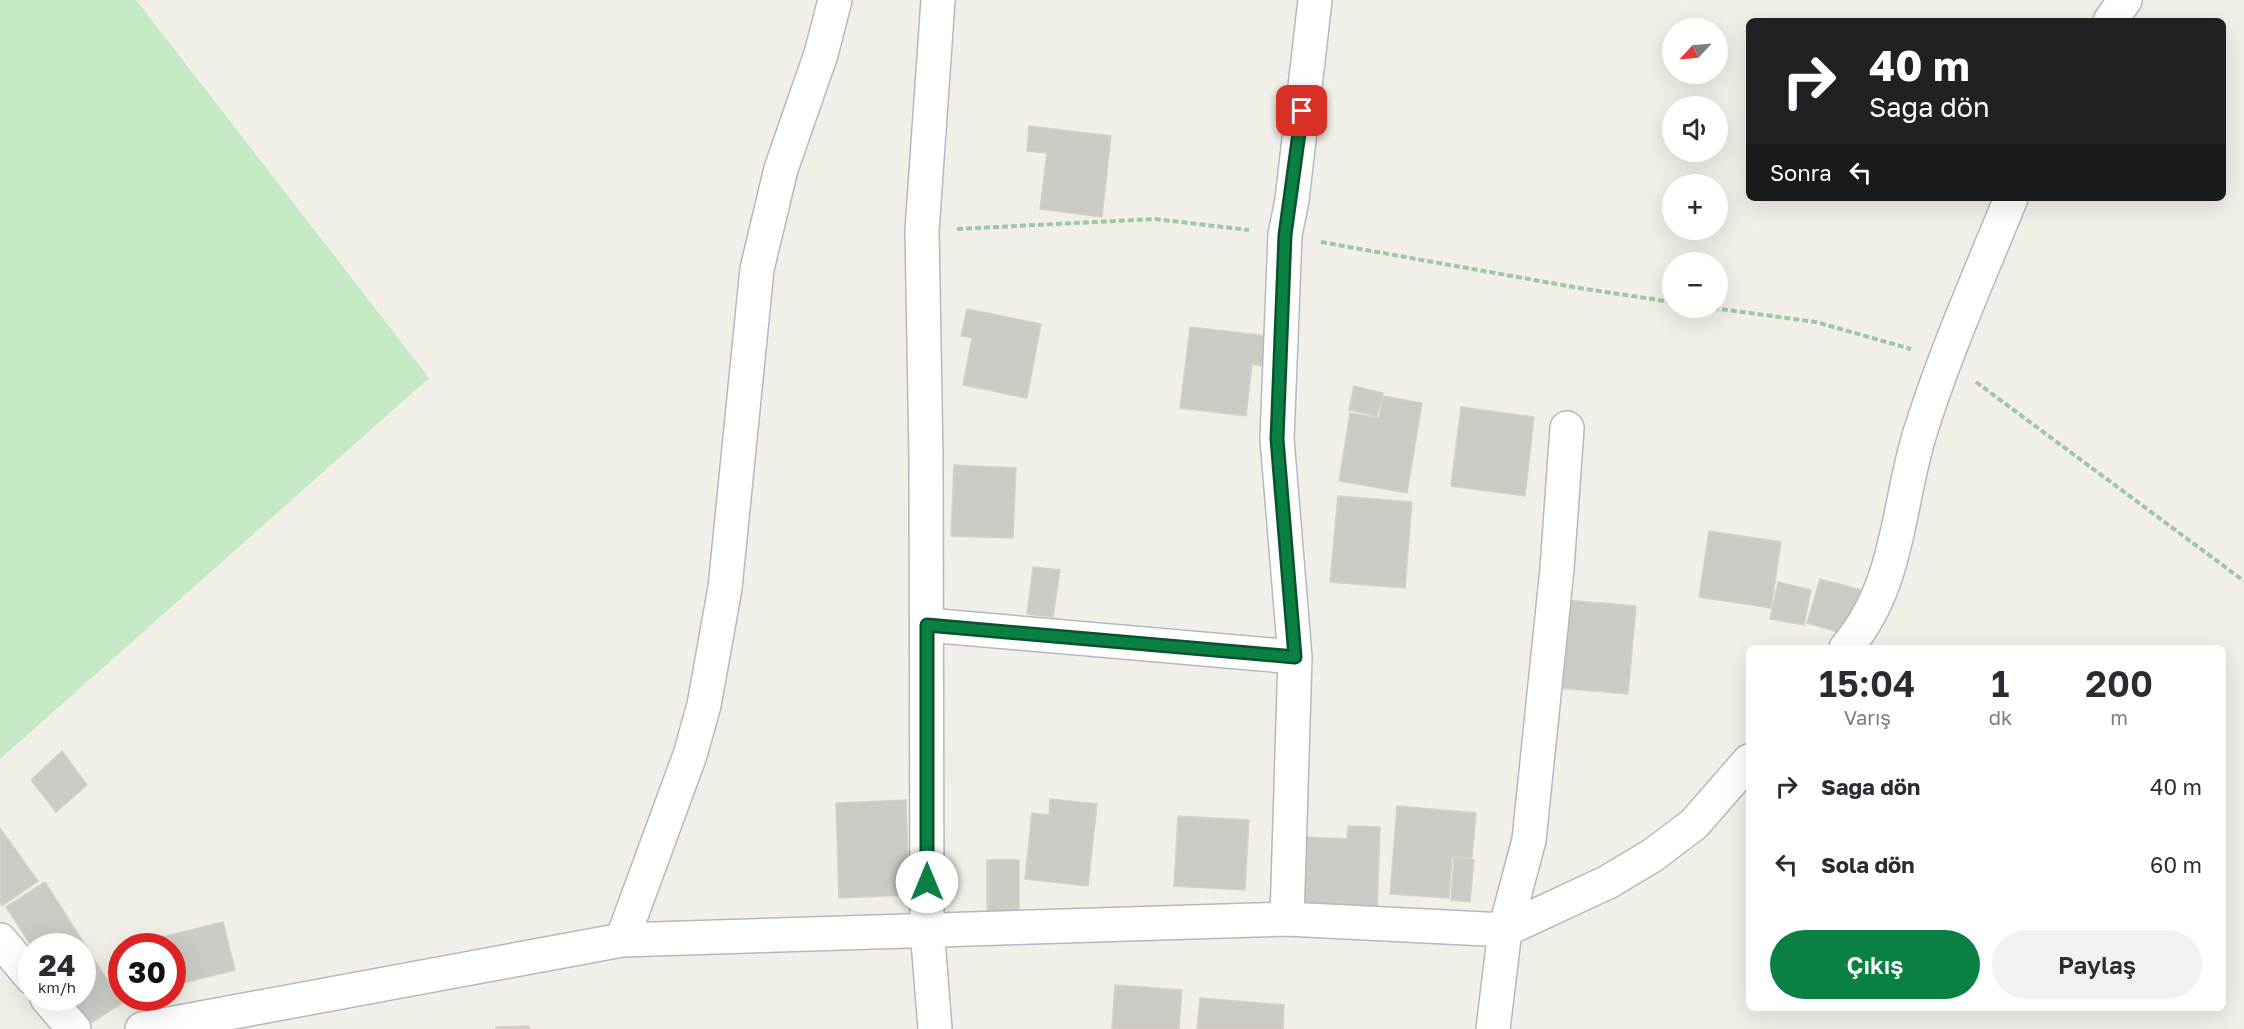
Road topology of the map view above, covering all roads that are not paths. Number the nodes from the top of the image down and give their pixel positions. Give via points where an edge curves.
1 (835, 0) edge
2 (938, 0) edge
3 (1315, 0) edge
4 (2125, 0) edge
5 (2112, 18) edge
6 (2010, 201) edge
7 (1567, 428) dead end
8 (927, 625) junction
9 (1848, 645) edge
10 (1295, 657) junction
11 (1746, 764) edge
12 (1287, 918) junction
13 (927, 928) junction
14 (1505, 930) junction
15 (0, 940) edge
16 (622, 940) junction
17 (18, 961) edge
18 (59, 1011) edge
19 (74, 1029) edge
20 (142, 1029) edge
21 (935, 1029) edge
22 (1492, 1029) edge

1 - 16 street via 776,188 757,269 725,588 704,705 690,755
2 - 8 street via 922,231
3 - 10 street via 1285,235 1277,439
4 - 5 street
6 - 9 street via 1919,437 1890,568 1873,606
7 - 14 street via 1529,840
8 - 10 street
8 - 13 street
10 - 12 street
11 - 14 street via 1694,824 1653,855 1608,882
12 - 13 street
12 - 14 street
13 - 16 street
13 - 21 street
14 - 22 street
15 - 17 street
16 - 20 street
18 - 19 street

